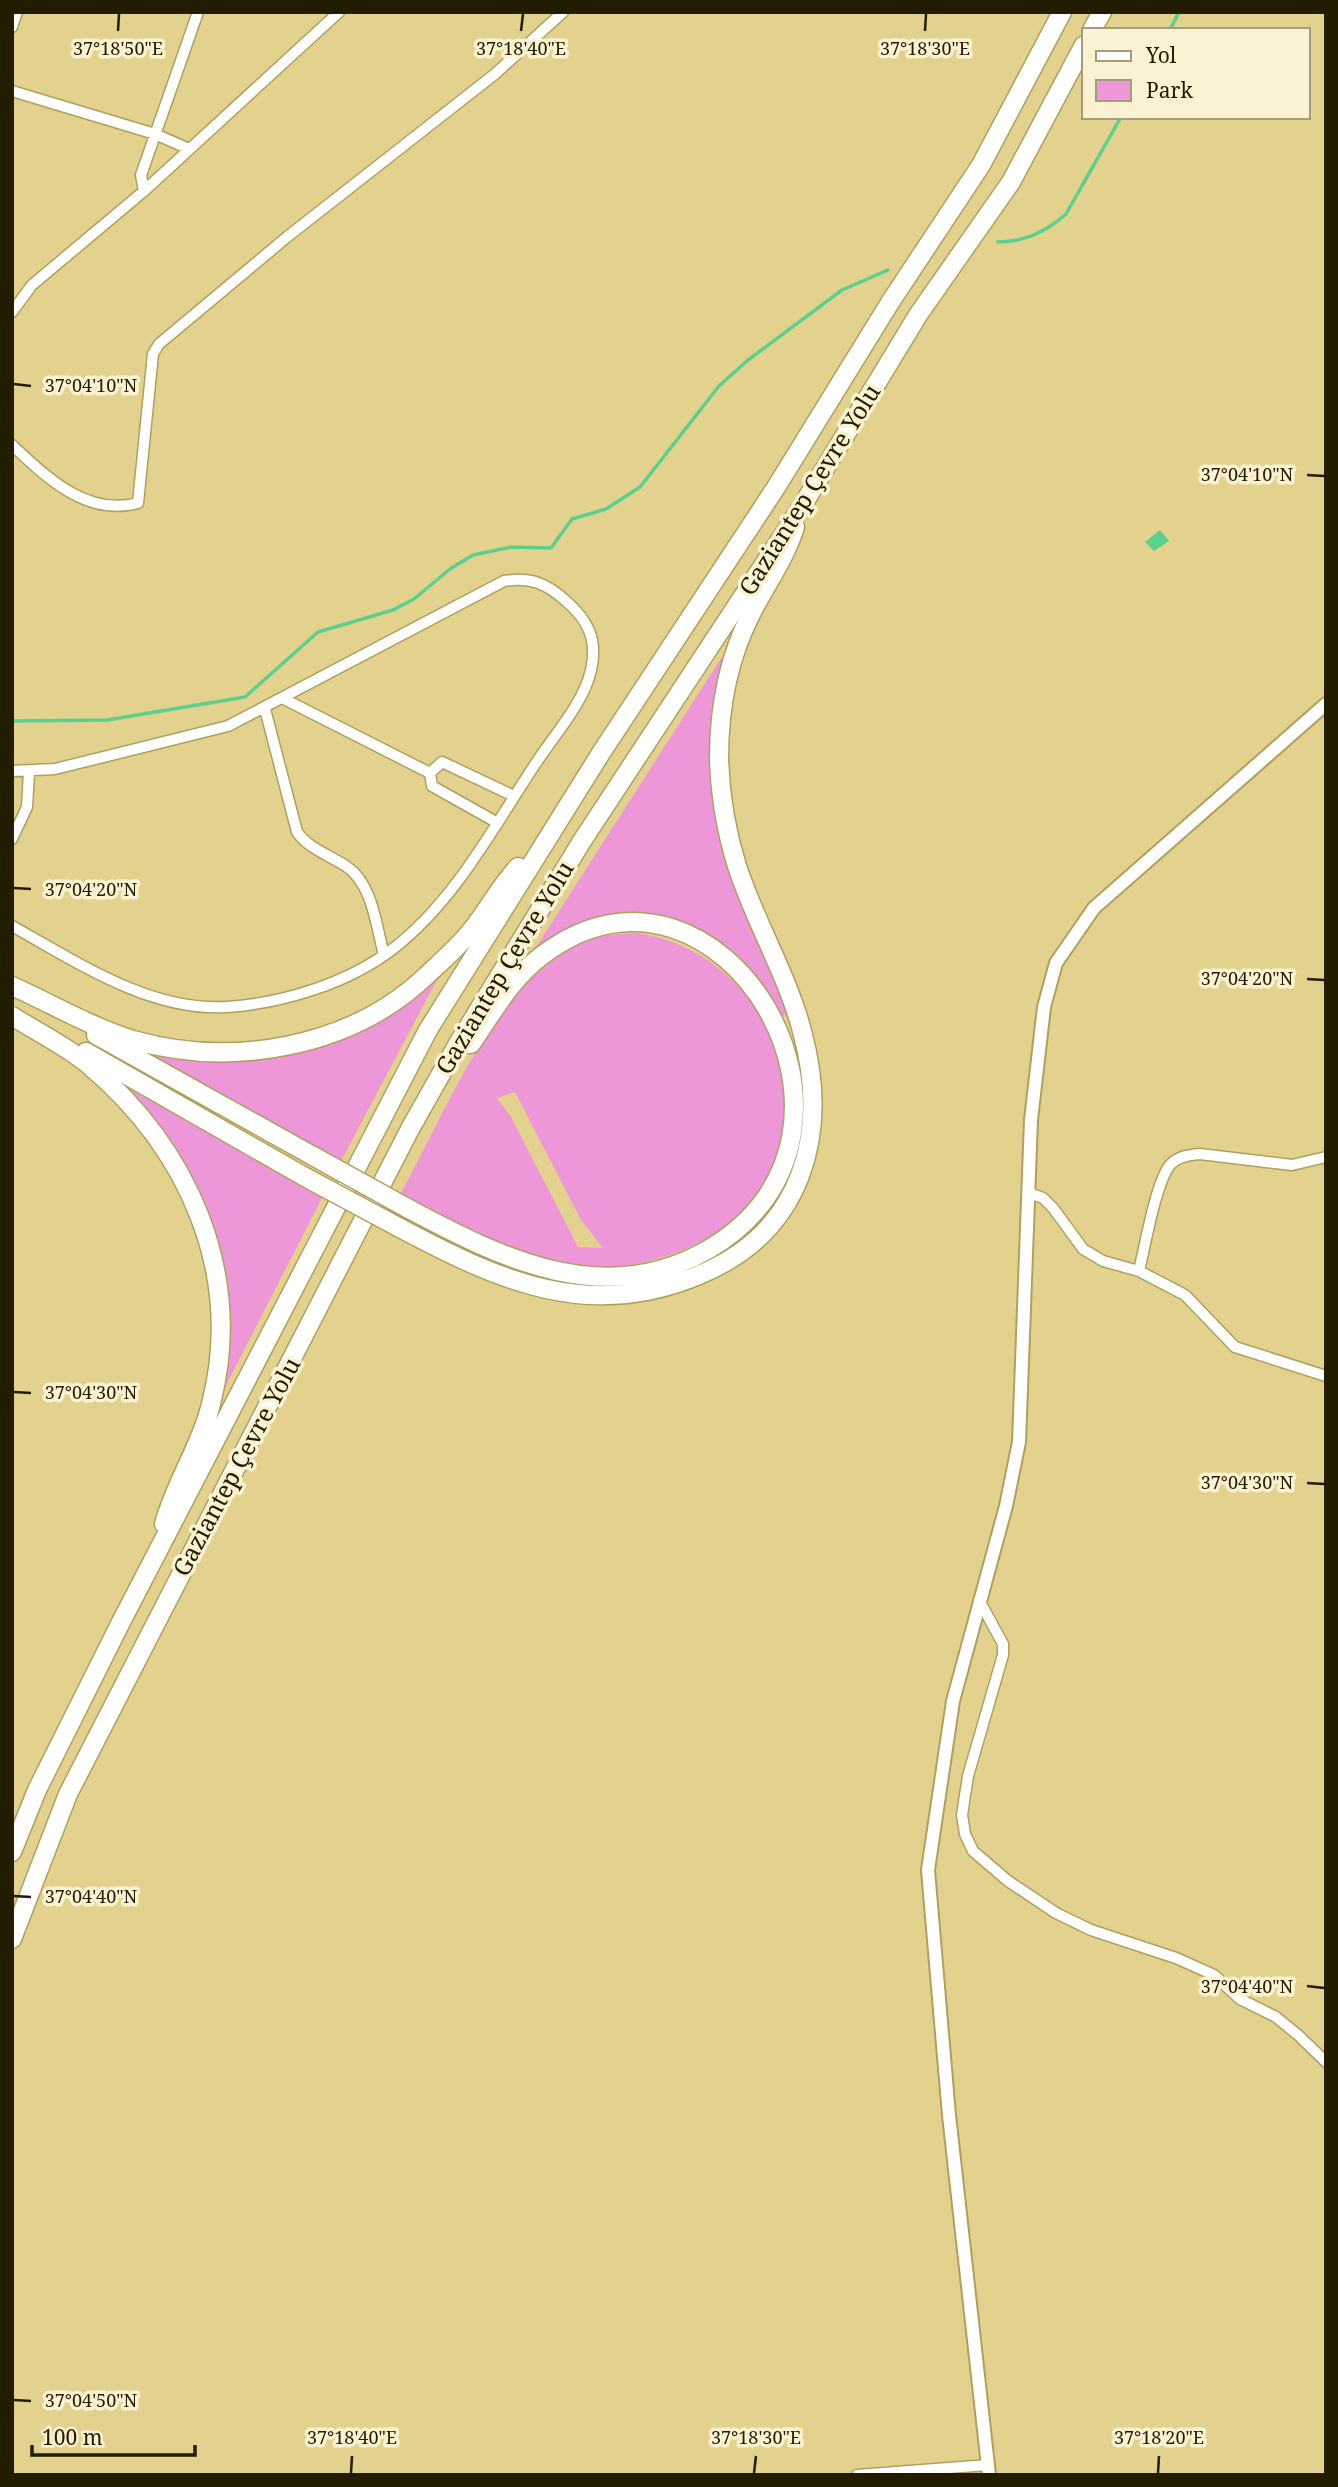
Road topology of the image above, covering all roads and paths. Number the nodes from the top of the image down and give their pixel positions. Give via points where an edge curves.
1 (17, 12) edge
2 (198, 12) edge
3 (321, 12) edge
4 (563, 12) edge
5 (1062, 12) edge
6 (1102, 12) edge
7 (336, 15) edge
8 (12, 27) edge
9 (1093, 28) edge
10 (1082, 49) edge
11 (12, 91) edge
12 (155, 134) junction
13 (189, 149) junction
14 (144, 191) junction
15 (12, 312) edge
16 (12, 445) edge
17 (801, 508) junction
18 (284, 699) junction
19 (1326, 704) edge
20 (265, 709) junction
21 (12, 771) edge
22 (29, 772) junction
23 (430, 772) junction
24 (514, 796) junction
25 (496, 822) junction
26 (551, 831) junction
27 (12, 839) edge
28 (12, 926) edge
29 (384, 954) junction
30 (12, 987) edge
31 (12, 1014) edge
32 (410, 1129) junction
33 (1326, 1157) edge
34 (1029, 1193) junction
35 (1139, 1270) junction
36 (1326, 1376) edge
37 (155, 1559) junction
38 (979, 1600) junction
39 (12, 1852) edge
40 (12, 1939) edge
41 (1326, 2062) edge
42 (989, 2470) edge
43 (857, 2475) edge

1 - 8 street
2 - 12 street
3 - 7 street
4 - 16 street via 495,74 287,237 159,345 153,354 138,503 110,505 81,499 52,483
5 - 26 highway, Gaziantep Çevre Yolu via 981,165
6 - 9 highway
7 - 13 street
10 - 17 highway, Gaziantep Çevre Yolu via 1012,182 918,315
11 - 12 street
12 - 13 street
12 - 14 street via 140,179
13 - 14 street
14 - 15 street via 32,285
17 - 31 highway, bridge via 788,552 740,638 724,692 719,739 722,797 737,866 793,1002 811,1068 814,1112 810,1144 788,1202 758,1238 713,1269 685,1281 622,1295 563,1294 507,1280 305,1177
17 - 32 highway, Gaziantep Çevre Yolu via 582,841
18 - 20 street
18 - 23 street
18 - 24 street via 504,580 538,580 582,615 592,632 594,650 586,687
19 - 34 street via 1094,908 1056,963 1036,1059
20 - 22 street via 228,726
20 - 29 street via 294,826 307,844 357,876 368,894
21 - 22 street
22 - 27 street via 27,807
23 - 24 street via 442,762
23 - 25 street via 432,786
24 - 25 street
25 - 29 street via 421,925
26 - 30 highway via 513,873 470,933 424,978 371,1014 290,1046 239,1052 164,1047 102,1029
26 - 37 highway, Gaziantep Çevre Yolu via 428,1030
28 - 29 street via 104,978 187,1004 225,1007 270,1001 331,983
30 - 32 highway, bridge via 499,1255 576,1275 619,1276 670,1266 697,1256 741,1227 780,1175 790,1137 792,1076 769,1010 735,968 694,937 650,924 622,923 570,937 523,971
31 - 37 highway via 86,1062 127,1099 186,1181 212,1250 222,1332 216,1379 200,1440 171,1500
32 - 40 highway, Gaziantep Çevre Yolu via 68,1794
33 - 35 street via 1292,1165 1200,1154 1172,1163 1163,1177
34 - 35 street via 1053,1208 1083,1249 1103,1261
34 - 38 street via 1019,1443
35 - 36 street via 1185,1295 1235,1347
37 - 39 highway, Gaziantep Çevre Yolu via 37,1790
38 - 41 street via 1003,1644 1003,1656 968,1776 962,1815 973,1850 1008,1881 1056,1913 1214,1975 1240,1998 1291,2029
38 - 42 street via 953,1701 928,1870 949,2115
42 - 43 street

